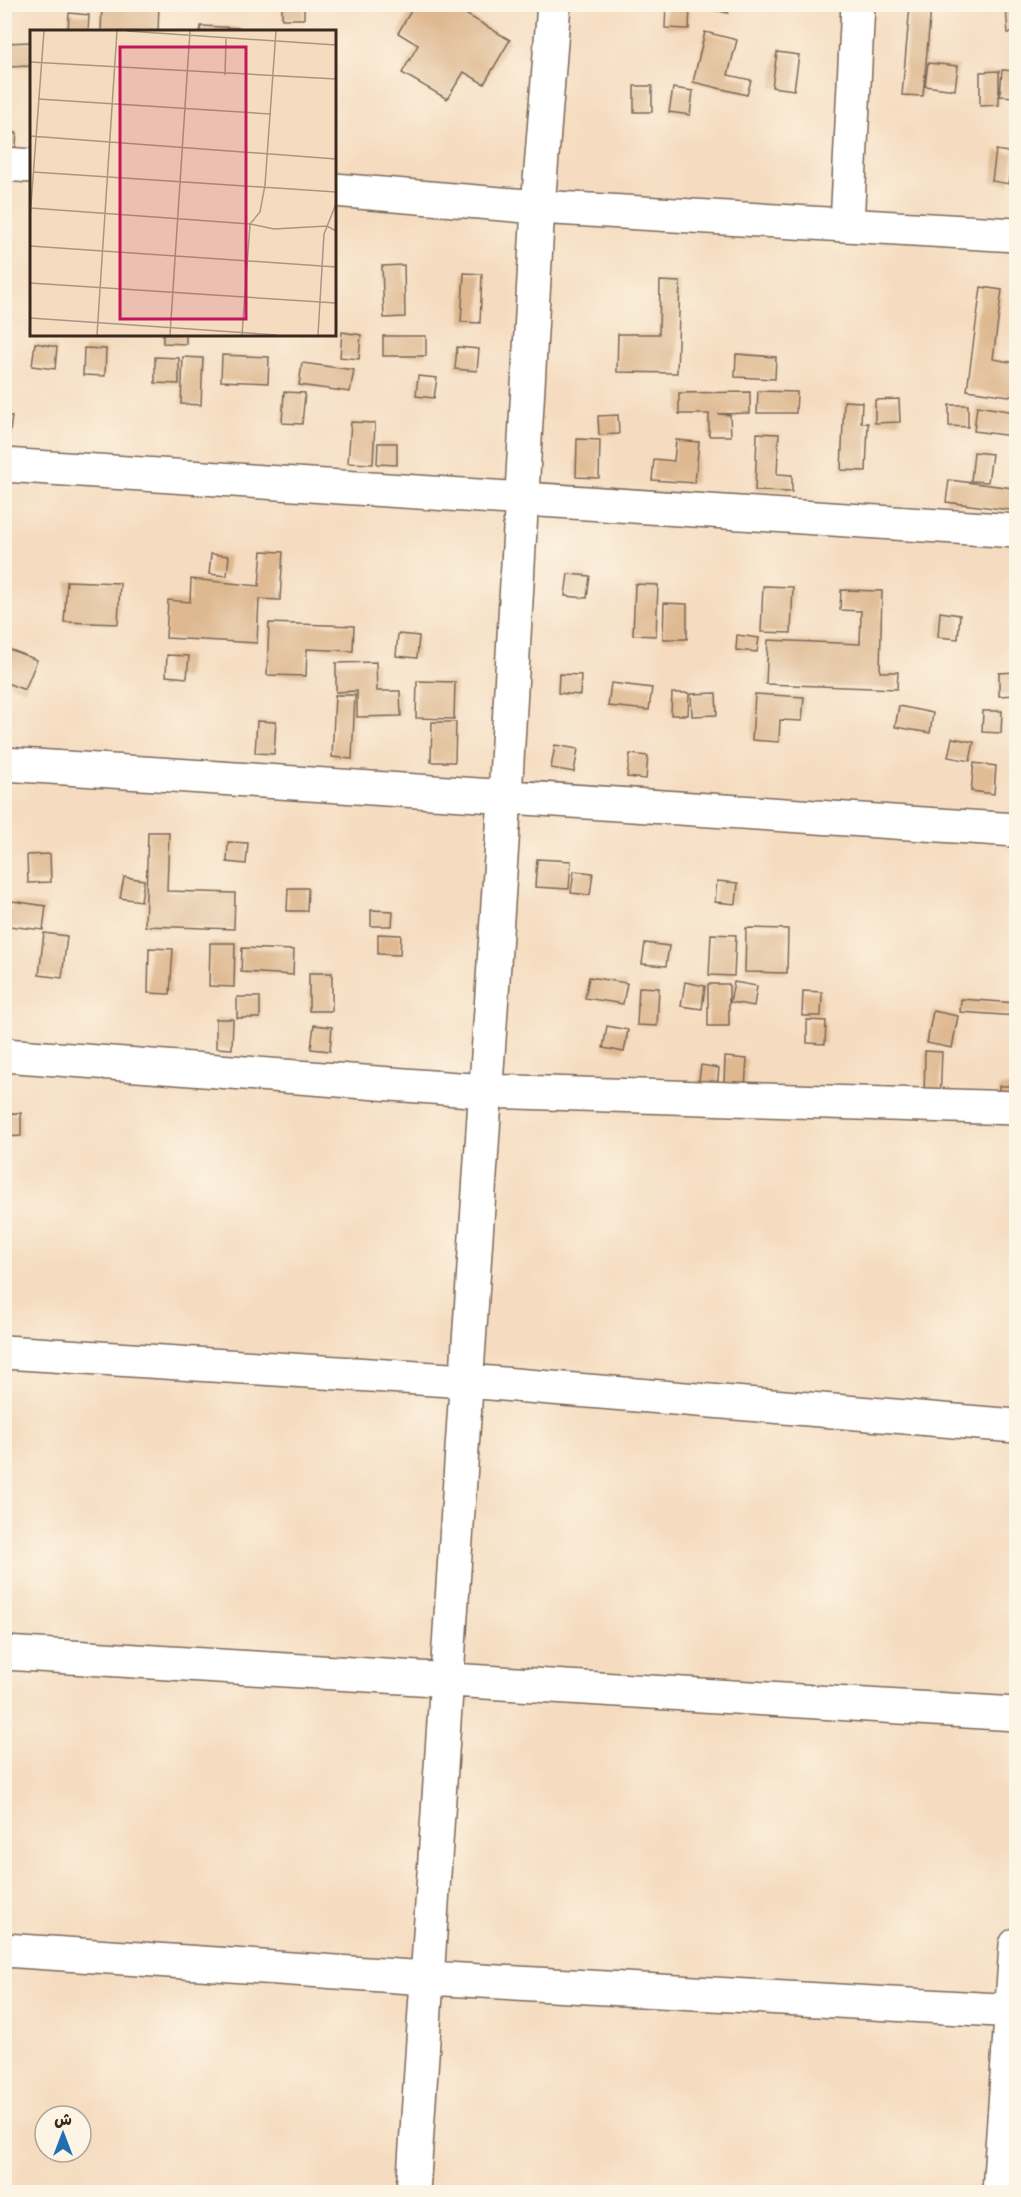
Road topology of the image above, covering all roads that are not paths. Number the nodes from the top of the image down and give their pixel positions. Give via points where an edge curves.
1 (554, 4) edge
2 (858, 4) edge
3 (4, 164) edge
4 (30, 166) edge
5 (336, 190) edge
6 (538, 207) junction
7 (847, 225) junction
8 (1017, 235) edge
9 (4, 465) edge
10 (522, 499) junction
11 (1017, 531) edge
12 (4, 764) edge
13 (505, 797) junction
14 (1017, 830) edge
15 (4, 1055) edge
16 (485, 1091) junction
17 (1017, 1108) edge
18 (4, 1352) edge
19 (466, 1382) junction
20 (1017, 1425) edge
21 (4, 1653) edge
22 (446, 1681) junction
23 (1017, 1714) edge
24 (1017, 1945) edge
25 (4, 1950) edge
26 (427, 1978) junction
27 (1014, 2011) edge
28 (413, 2193) edge
29 (999, 2193) edge

1 - 6 street
2 - 7 street
3 - 4 street
5 - 6 street
6 - 7 street
6 - 10 street
7 - 8 street
9 - 10 street
10 - 11 street
10 - 13 street
12 - 13 street
13 - 14 street
13 - 16 street
15 - 16 street
16 - 17 street
16 - 19 street
18 - 19 street
19 - 20 street
19 - 22 street
21 - 22 street
22 - 23 street
22 - 26 street
24 - 27 street
25 - 26 street
26 - 27 street
26 - 28 street
27 - 29 street

